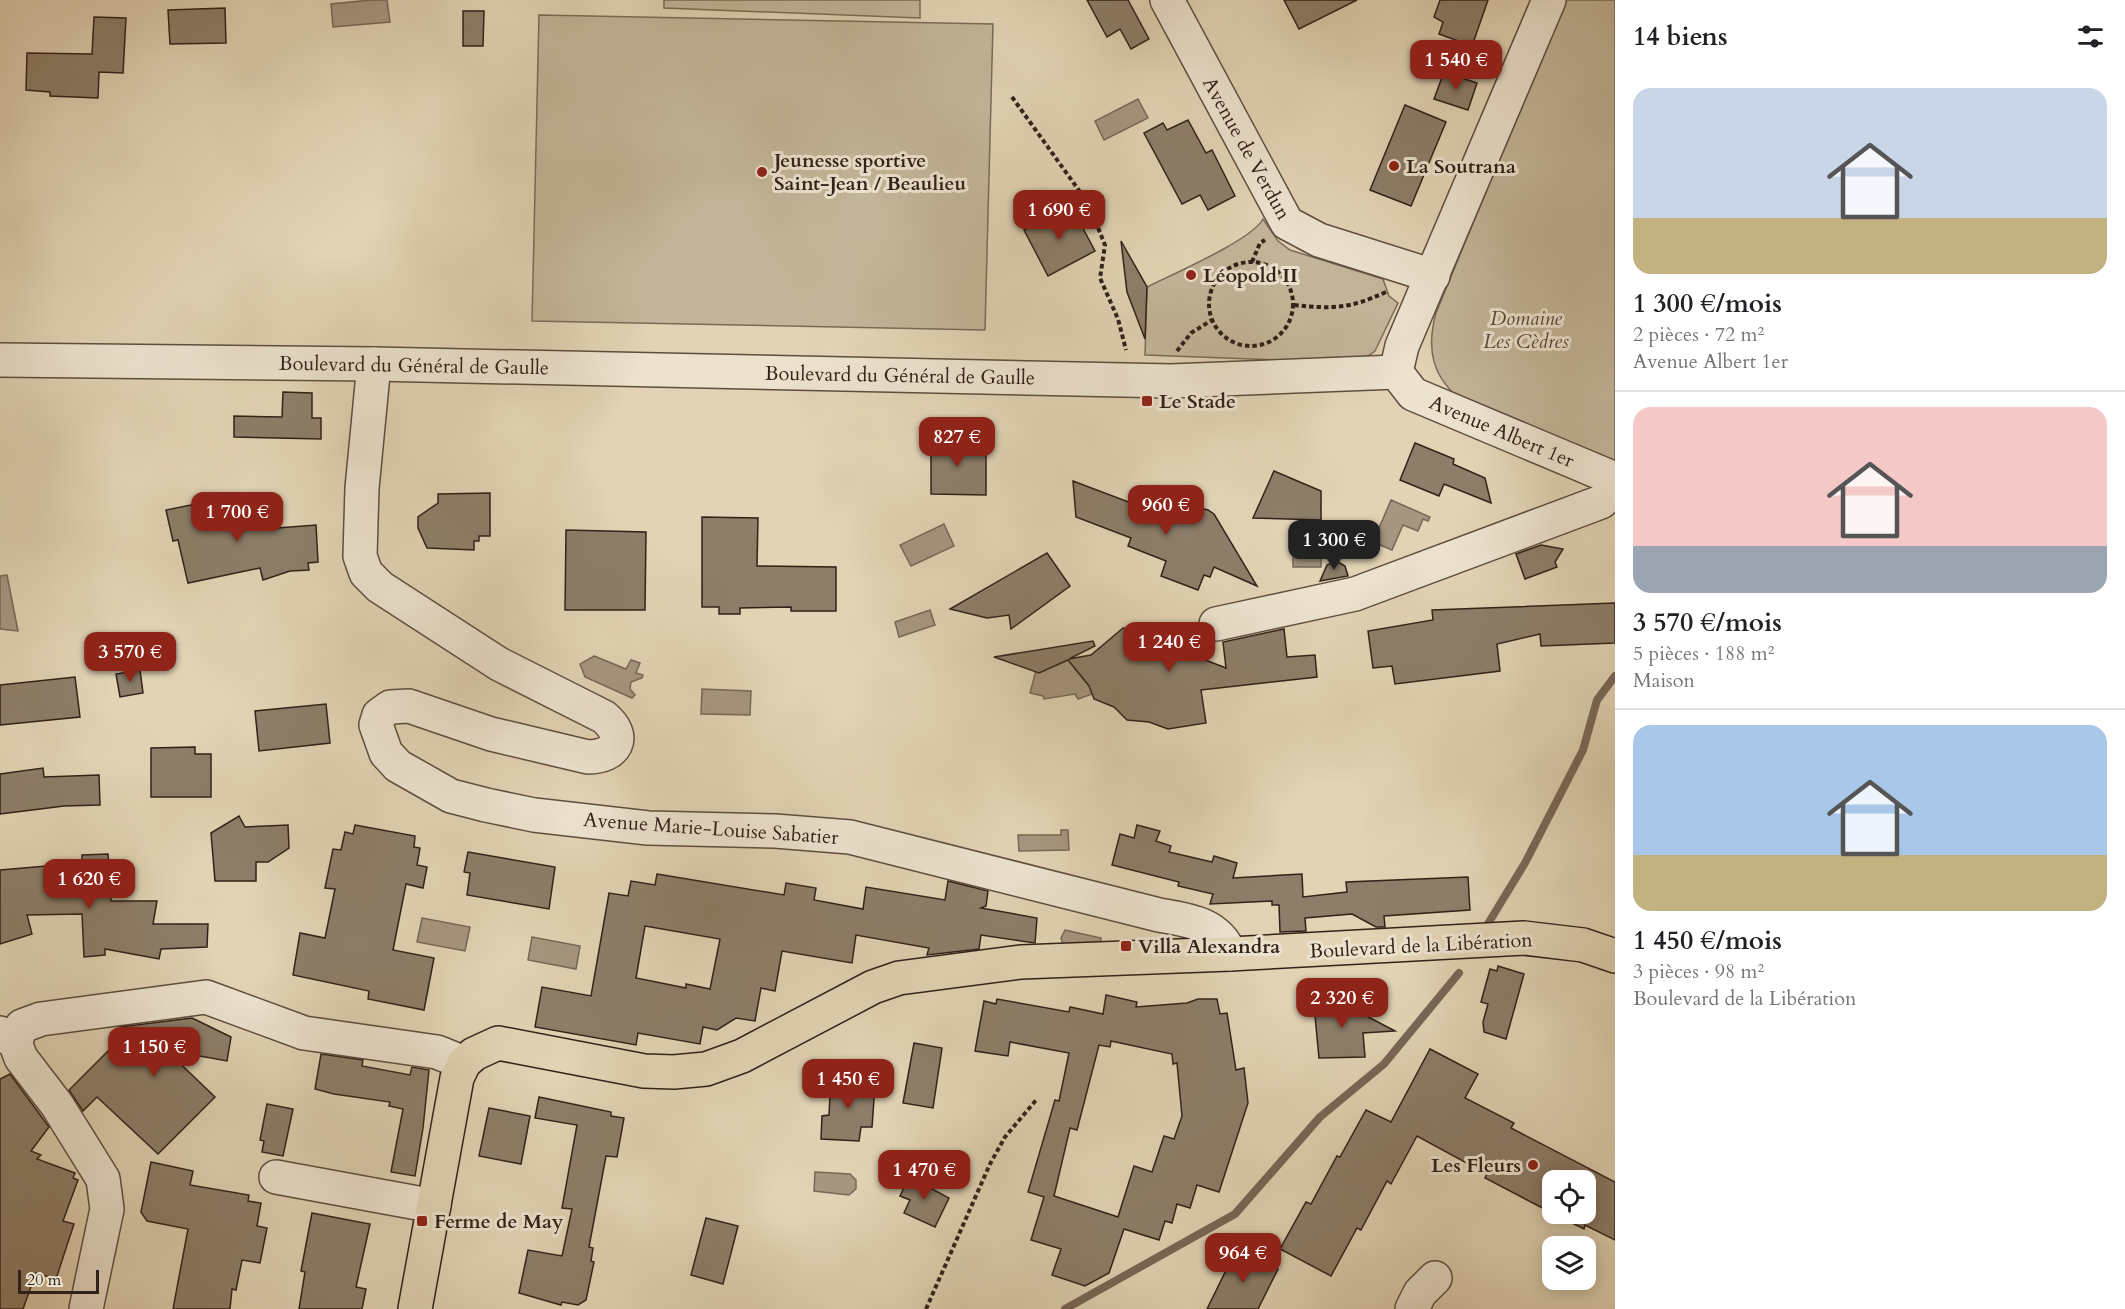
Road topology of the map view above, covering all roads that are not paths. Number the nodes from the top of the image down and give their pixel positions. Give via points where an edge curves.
1 (1167, 0) edge
2 (1549, 0) edge
3 (1433, 276) junction
4 (0, 360) edge
5 (374, 364) junction
6 (1396, 372) junction
7 (1615, 478) edge
8 (1615, 489) edge
9 (1216, 624) dead end
10 (1230, 954) junction
11 (1615, 956) edge
12 (7, 1037) edge
13 (464, 1063) junction
14 (276, 1177) dead end
15 (434, 1206) junction
16 (1435, 1278) dead end
17 (86, 1309) edge
18 (415, 1309) edge
19 (1412, 1309) edge

1 - 3 street, Avenue de Verdun via 1287,223 1319,240
2 - 3 street
3 - 6 street via 1402,346
4 - 5 street, Boulevard du Général de Gaulle
5 - 6 street, Boulevard du Général de Gaulle via 1172,381
5 - 10 street, Avenue Marie-Louise Sabatier via 362,488 360,556 366,573 380,587 500,664 604,717 615,726 618,737 613,750 601,757 588,757 491,734 409,706 390,707 379,715 376,725 386,753 398,766 451,796 534,815 648,828 850,837 1193,921 1212,929
6 - 7 street, Avenue Albert 1er via 1413,394
8 - 9 street via 1601,502 1355,594
10 - 11 main road, Boulevard de la Libération via 1524,938 1583,945
10 - 13 main road, Boulevard de la Libération via 1021,962 899,978 855,996 742,1056 706,1069 644,1071 504,1044 480,1050
12 - 13 street via 40,1019 206,997 304,1033 437,1052
12 - 17 street via 57,1105 103,1179 107,1209
13 - 15 main road via 457,1078
14 - 15 street
15 - 18 main road
16 - 19 street via 1420,1293

